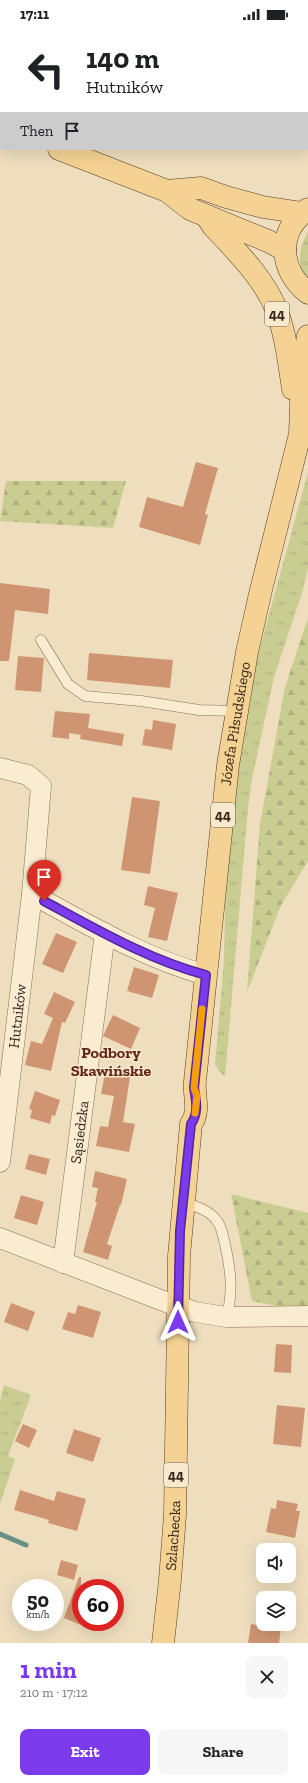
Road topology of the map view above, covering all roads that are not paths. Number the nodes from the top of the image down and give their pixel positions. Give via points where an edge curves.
1 (62, 150) edge
2 (167, 191) junction
3 (305, 211) edge
4 (206, 215) junction
5 (285, 250) junction
6 (308, 293) edge
7 (308, 336) edge
8 (304, 426) edge
9 (41, 640) dead end
10 (236, 711) junction
11 (0, 768) edge
12 (32, 894) junction
13 (105, 933) junction
14 (206, 975) junction
15 (0, 1162) edge
16 (182, 1202) junction
17 (0, 1238) edge
18 (63, 1263) junction
19 (178, 1307) junction
20 (308, 1316) edge
21 (227, 1317) junction
22 (163, 1643) edge

1 - 2 main road, 44
2 - 3 main road, 44 via 201,188 263,207
2 - 4 main road, 44 via 190,209
3 - 5 main road, 44 via 290,230
4 - 5 main road, 44
4 - 8 main road, 44 via 258,277 277,312
5 - 6 main road, 44 via 293,279
7 - 8 main road, Józefa Piłsudskiego / 44 via 302,375
8 - 10 main road, Józefa Piłsudskiego / 44 via 261,590
9 - 10 lane via 68,684 85,696 199,710
10 - 14 main road, Józefa Piłsudskiego / 44
11 - 12 street, Hutników via 28,775 41,786
12 - 13 street
12 - 15 street, Hutników
13 - 14 street via 182,969
13 - 18 street, Sąsiedzka
14 - 16 main road, Józefa Piłsudskiego / 44 via 194,1090 189,1096 187,1117 191,1124
16 - 19 main road, Józefa Piłsudskiego / 44
16 - 21 lane via 202,1209 217,1220 231,1275 231,1300
17 - 18 street
18 - 19 street
19 - 21 street
19 - 22 main road, Szlachecka / 44 via 175,1515
20 - 21 street

